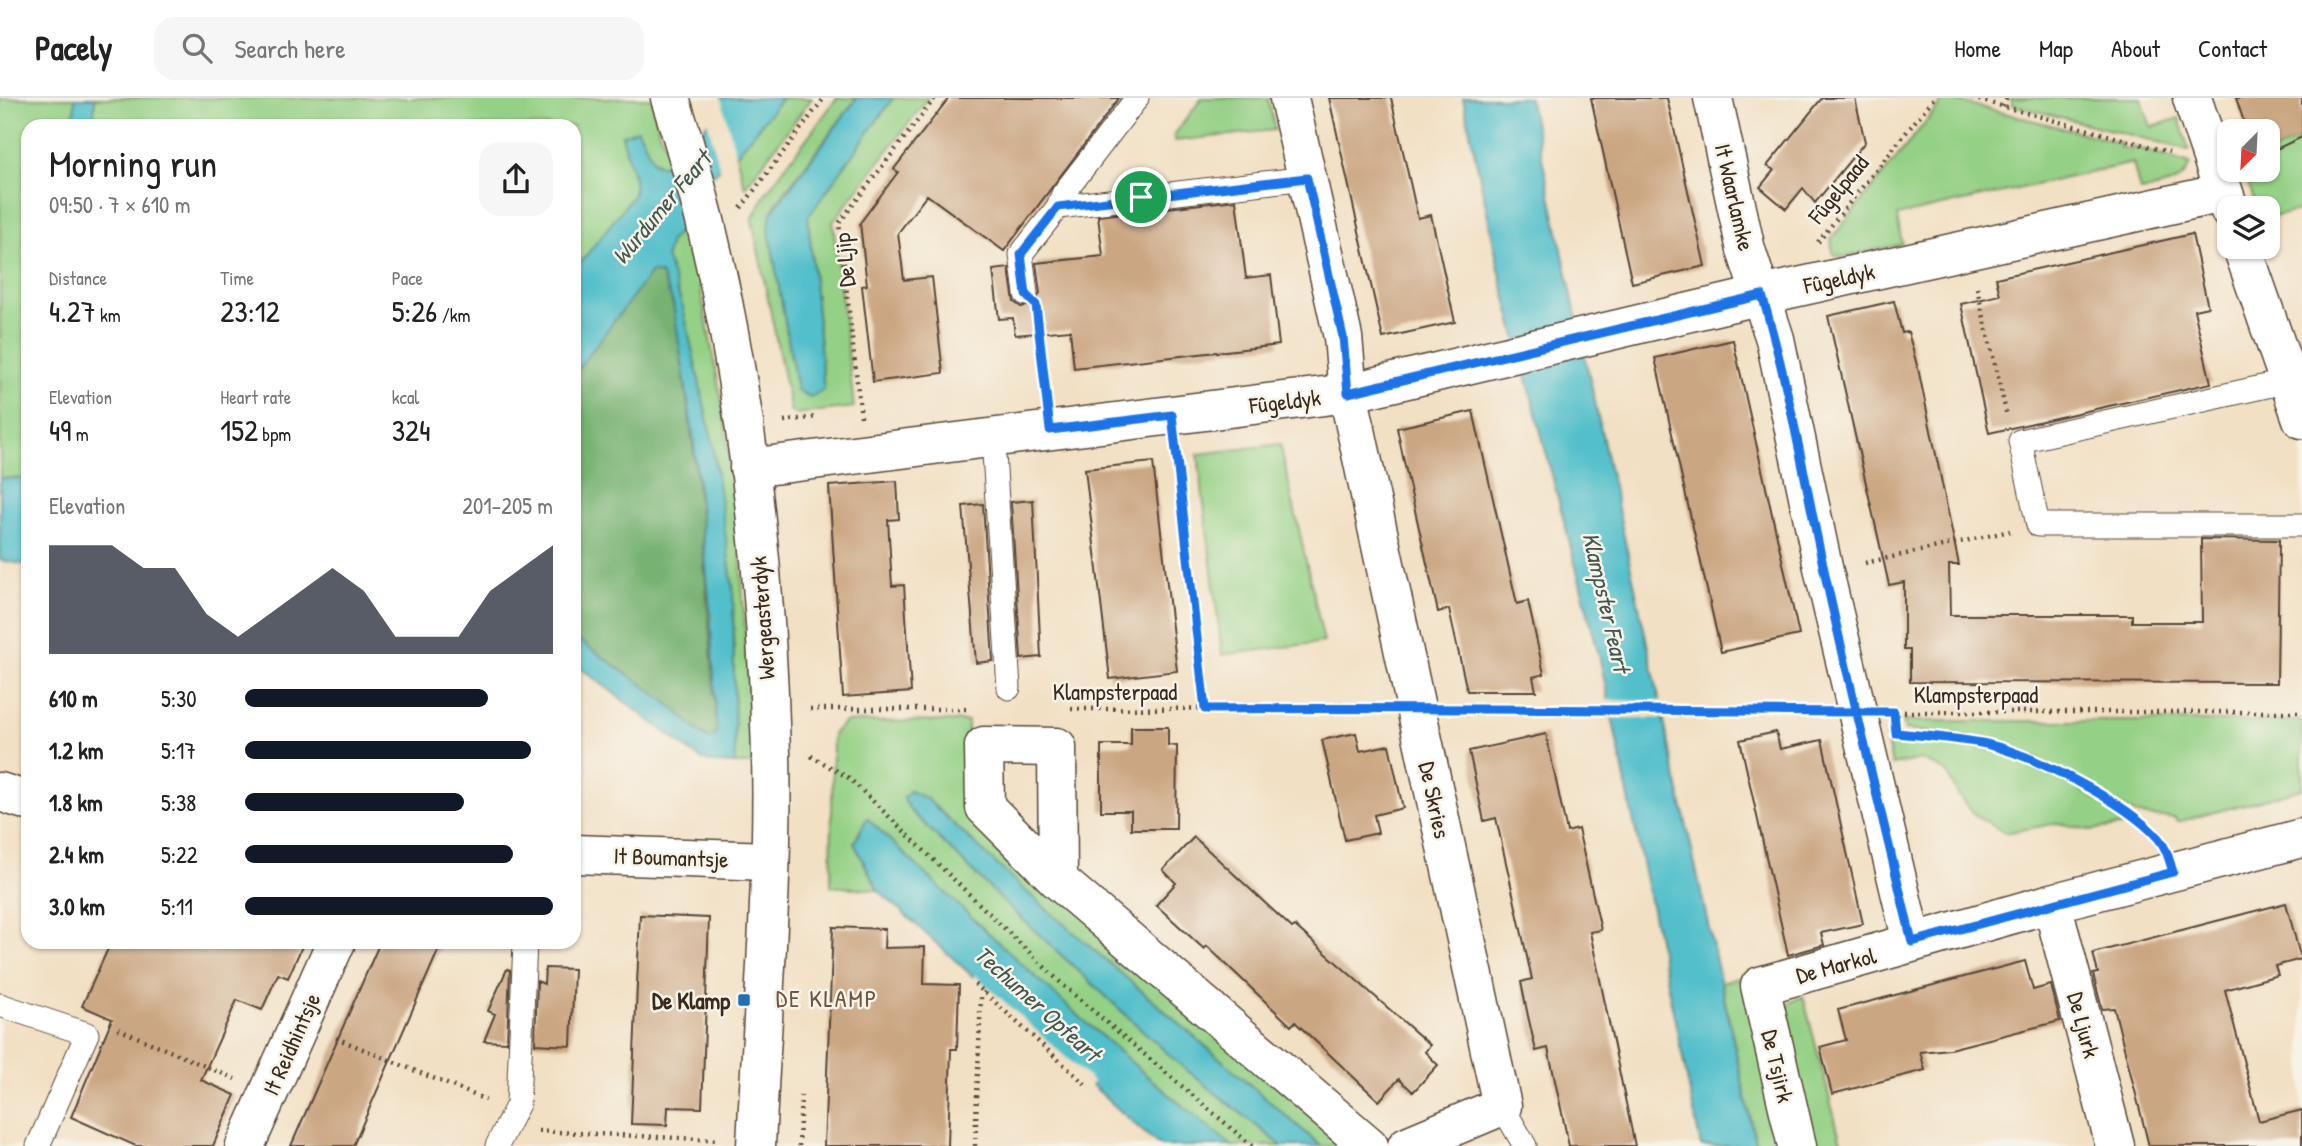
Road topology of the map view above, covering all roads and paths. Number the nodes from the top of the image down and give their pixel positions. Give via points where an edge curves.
1 (824, 98) edge
2 (935, 98) edge
3 (1137, 98) edge
4 (1289, 98) edge
5 (1713, 98) edge
6 (1934, 98) edge
7 (1972, 98) edge
8 (2007, 98) edge
9 (2192, 98) edge
10 (673, 105) edge
11 (2003, 107) junction
12 (1307, 178) junction
13 (2222, 189) edge
14 (1058, 207) junction
15 (741, 209) dead end
16 (1968, 250) junction
17 (1809, 252) dead end
18 (2246, 259) edge
19 (1026, 295) joint
20 (1762, 295) junction
21 (2289, 381) junction
22 (1348, 393) junction
23 (1172, 415) junction
24 (2302, 419) edge
25 (1050, 430) junction
26 (993, 438) junction
27 (2020, 441) junction
28 (866, 454) junction
29 (749, 468) junction
30 (2038, 524) junction
31 (2302, 525) edge
32 (1865, 563) dead end
33 (1009, 688) dead end
34 (1415, 707) junction
35 (810, 709) dead end
36 (982, 709) dead end
37 (1061, 709) dead end
38 (1205, 709) junction
39 (1876, 712) junction
40 (2302, 712) edge
41 (1895, 722) dead end
42 (1896, 733) dead end
43 (811, 756) dead end
44 (0, 792) edge
45 (21, 799) edge
46 (2302, 838) edge
47 (581, 853) edge
48 (769, 861) junction
49 (2173, 872) junction
50 (1058, 880) dead end
51 (2052, 903) junction
52 (1912, 942) junction
53 (333, 949) edge
54 (525, 949) edge
55 (975, 984) dead end
56 (1760, 986) joint
57 (985, 992) junction
58 (0, 1005) edge
59 (301, 1022) junction
60 (87, 1034) junction
61 (1085, 1084) dead end
62 (269, 1094) junction
63 (519, 1104) junction
64 (1502, 1106) junction
65 (502, 1138) edge
66 (799, 1143) dead end
67 (756, 1144) edge
68 (38, 1146) edge
69 (245, 1146) edge
70 (975, 1146) edge
71 (1252, 1146) edge
72 (1369, 1146) edge
73 (1408, 1146) edge
74 (1525, 1146) edge
75 (1797, 1146) edge
76 (2115, 1146) edge

1 - 15 path
2 - 28 path, De Ljip via 839,223
3 - 14 lane via 1063,194
4 - 12 street
5 - 20 street, It Waarlamke via 1746,250
6 - 17 path, Fûgelpaad
7 - 11 path
8 - 11 path
9 - 13 street
10 - 29 street, Wergeasterdyk via 708,230
11 - 13 path
12 - 14 lane
12 - 22 street via 1343,337
13 - 16 street, Fûgeldyk
14 - 19 lane via 1021,254
16 - 20 street, Fûgeldyk
16 - 27 path via 2010,431
18 - 21 street
19 - 25 path via 1036,305
20 - 22 street, Fûgeldyk
20 - 39 street via 1824,572
21 - 24 street
21 - 27 lane
22 - 23 street, Fûgeldyk
22 - 34 street, De Skries
23 - 25 street, Fûgeldyk
23 - 38 path
25 - 26 street, Fûgeldyk
26 - 28 street, Fûgeldyk
26 - 33 lane
27 - 30 lane
28 - 29 street, Fûgeldyk
29 - 48 street, Wergeasterdyk via 771,753
30 - 31 lane
30 - 32 path
34 - 38 path, Klampsterpaad
34 - 39 path, Klampsterpaad
34 - 64 street, De Skries
35 - 36 path
37 - 38 path, Klampsterpaad
39 - 40 path, Klampsterpaad
39 - 41 path
39 - 52 street
42 - 49 path via 1984,744 2048,767 2151,831 2166,850
43 - 71 path via 849,778 1063,985
44 - 45 street
46 - 49 street, De Markol
47 - 48 street, It Boumantsje
48 - 67 street, Wergeasterdyk
49 - 51 street, De Markol
50 - 72 street
51 - 52 street, De Markol
51 - 76 street, De Ljurk
52 - 56 street, De Markol
53 - 59 street, It Reidhintsje
54 - 63 lane
55 - 57 path
56 - 75 street, De Tsjirk
57 - 61 path
57 - 70 path via 981,996
58 - 60 lane
59 - 62 street, It Reidhintsje
59 - 63 path via 479,1100
60 - 62 path via 101,1023
60 - 68 lane
62 - 69 street, It Reidhintsje
63 - 65 lane
64 - 73 street
64 - 74 lane
65 - 67 path
66 - 67 path

